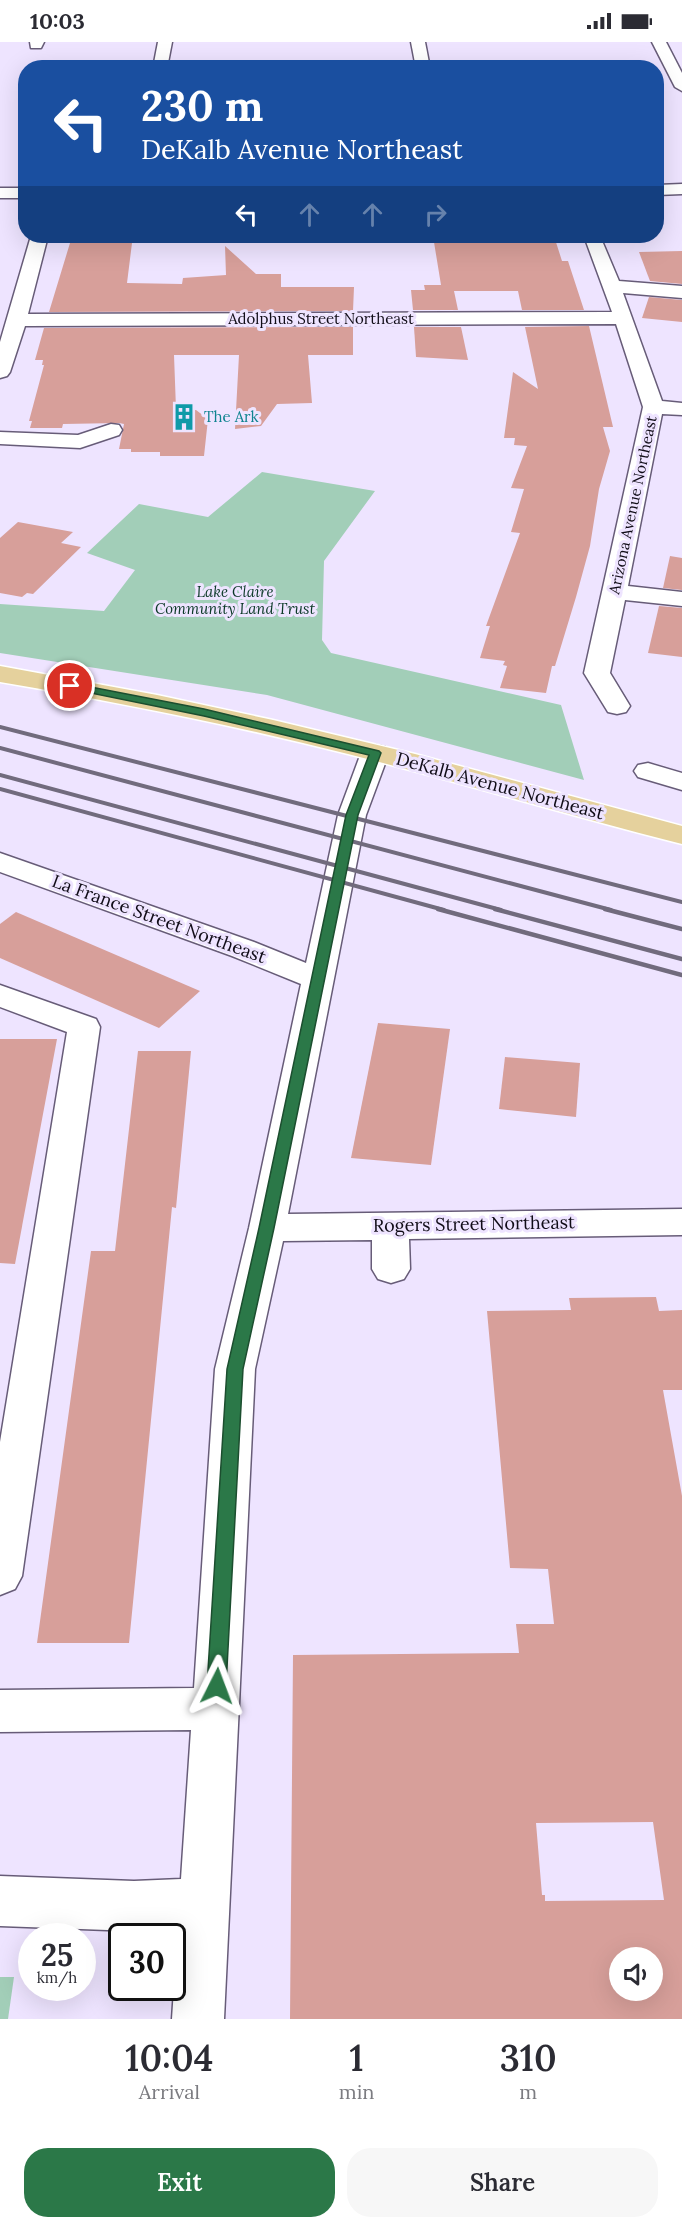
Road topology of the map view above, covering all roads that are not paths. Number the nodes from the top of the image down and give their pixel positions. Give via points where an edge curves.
1 (165, 42) edge
2 (418, 42) edge
3 (659, 42) edge
4 (162, 60) edge
5 (421, 60) edge
6 (682, 87) edge
7 (682, 189) edge
8 (664, 190) edge
9 (0, 193) edge
10 (18, 193) edge
11 (37, 243) edge
12 (595, 243) edge
13 (610, 285) junction
14 (682, 292) edge
15 (624, 318) junction
16 (17, 320) junction
17 (0, 372) edge
18 (653, 407) junction
19 (682, 409) edge
20 (111, 430) dead end
21 (0, 438) edge
22 (615, 592) junction
23 (682, 599) edge
24 (0, 674) edge
25 (617, 706) dead end
26 (375, 753) junction
27 (648, 771) dead end
28 (682, 782) edge
29 (682, 835) edge
30 (0, 862) edge
31 (316, 979) junction
32 (0, 995) edge
33 (682, 1222) edge
34 (390, 1226) junction
35 (267, 1228) junction
36 (391, 1269) dead end
37 (0, 1576) edge
38 (215, 1708) junction
39 (0, 1711) edge
40 (0, 1900) edge
41 (204, 1903) junction
42 (198, 2019) edge

1 - 4 street
2 - 5 street
3 - 6 street
7 - 8 street
9 - 10 street
11 - 16 street
12 - 13 street, Arizona Avenue Northeast
13 - 14 street
13 - 15 street, Arizona Avenue Northeast
15 - 16 street, Adolphus Street Northeast
15 - 18 street, Arizona Avenue Northeast
16 - 17 street
18 - 19 street
18 - 22 street, Arizona Avenue Northeast
20 - 21 street via 80,442
22 - 23 street
22 - 25 street, Arizona Avenue Northeast via 597,673
24 - 26 main road, DeKalb Avenue Northeast via 204,712
26 - 29 main road, DeKalb Avenue Northeast
26 - 31 street via 352,815
27 - 28 street
30 - 31 street, La France Street Northeast
31 - 35 street
32 - 37 street via 84,1027
33 - 34 street, Rogers Street Northeast
34 - 35 street, Rogers Street Northeast
34 - 36 street
35 - 38 street via 235,1369
38 - 39 street
38 - 41 street
40 - 41 street via 134,1906
41 - 42 street

